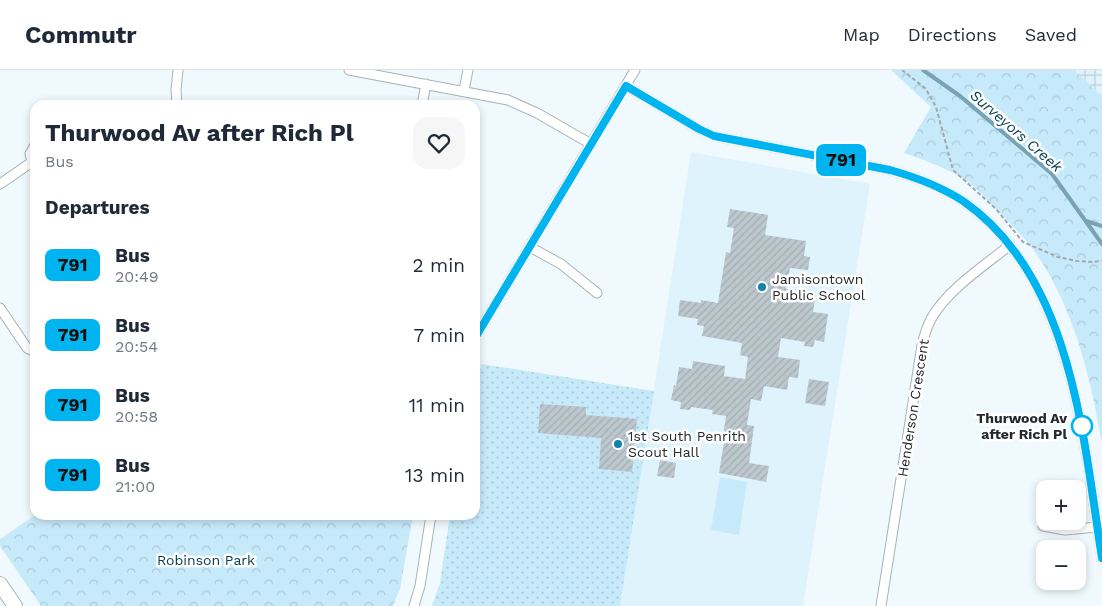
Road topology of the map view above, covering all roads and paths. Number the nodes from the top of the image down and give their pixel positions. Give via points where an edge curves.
1 (178, 70) edge
2 (350, 70) edge
3 (468, 70) edge
4 (636, 70) edge
5 (902, 70) edge
6 (426, 84) junction
7 (626, 86) junction
8 (464, 90) junction
9 (176, 100) edge
10 (423, 100) edge
11 (591, 144) junction
12 (30, 165) edge
13 (0, 184) edge
14 (1010, 245) junction
15 (530, 247) junction
16 (1102, 261) edge
17 (597, 294) dead end
18 (0, 308) edge
19 (480, 330) edge
20 (30, 350) edge
21 (430, 520) edge
22 (1097, 527) junction
23 (1086, 528) edge
24 (1102, 558) edge
25 (0, 584) edge
26 (15, 606) edge
27 (414, 606) edge
28 (881, 606) edge

1 - 9 street
2 - 6 street
3 - 8 street
4 - 7 street
5 - 16 path via 926,89 936,107 953,170 996,209 1023,242 1058,257
6 - 8 street
6 - 10 street
7 - 11 street
7 - 14 street via 714,136 890,170 921,180 963,202
8 - 11 street via 518,104
11 - 15 street
12 - 13 street
14 - 22 street via 1034,284 1055,329 1070,373 1082,426
14 - 28 street, Henderson Crescent via 949,296 927,328
15 - 17 street via 569,270
15 - 19 street
18 - 20 street
21 - 27 street
22 - 23 street
22 - 24 street
25 - 26 street

